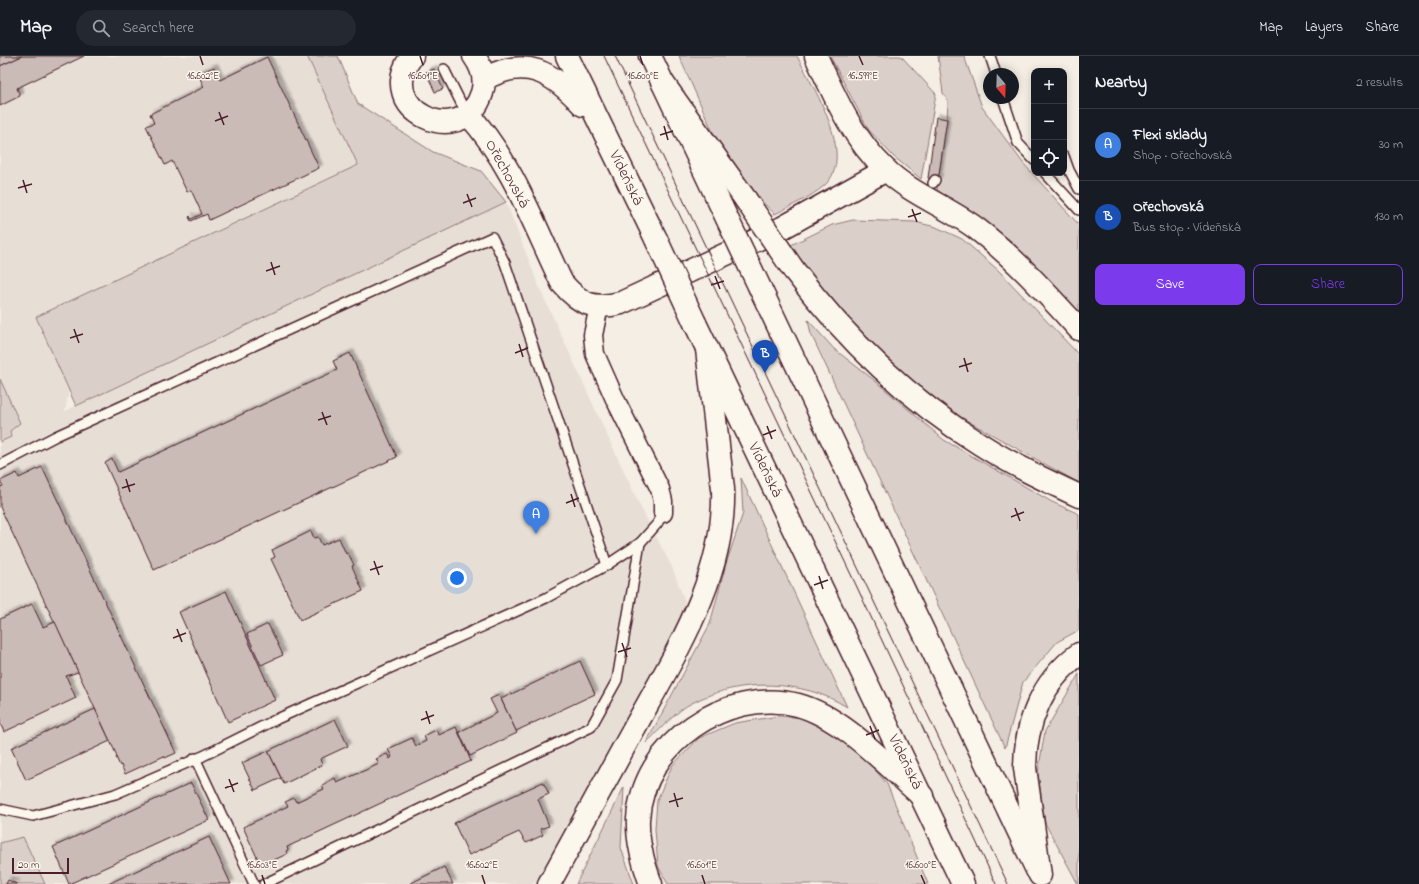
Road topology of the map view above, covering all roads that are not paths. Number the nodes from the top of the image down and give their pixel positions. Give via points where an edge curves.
1 (412, 56) edge
2 (474, 56) edge
3 (567, 56) edge
4 (650, 56) edge
5 (816, 56) edge
6 (990, 56) edge
7 (994, 68) edge
8 (444, 69) dead end
9 (484, 80) junction
10 (663, 83) junction
11 (1006, 104) edge
12 (468, 114) junction
13 (598, 121) junction
14 (1030, 151) edge
15 (1067, 164) edge
16 (886, 170) junction
17 (1048, 176) edge
18 (1079, 189) edge
19 (1079, 210) edge
20 (599, 306) junction
21 (1079, 329) edge
22 (707, 349) junction
23 (0, 465) edge
24 (1079, 496) edge
25 (663, 513) joint
26 (640, 543) junction
27 (607, 565) junction
28 (1079, 654) edge
29 (195, 758) junction
30 (922, 796) junction
31 (0, 809) edge
32 (1042, 880) edge
33 (254, 884) edge
34 (264, 884) edge
35 (549, 884) edge
36 (651, 884) edge
37 (963, 884) edge

1 - 12 main road via 405,68 403,84 405,96 413,109 423,117 440,122 450,122
2 - 9 main road via 482,69
3 - 13 main road, Vídeňská
4 - 10 main road
5 - 16 main road via 856,136
6 - 7 lane
8 - 12 lane
9 - 12 main road via 481,97
9 - 13 main road via 493,70 510,61 522,59 541,65 558,78
10 - 24 main road, bridge via 793,269 834,321 881,368 914,397 980,444
10 - 32 main road, bridge
11 - 14 lane via 1018,143
12 - 20 main road, Ořechovská via 504,161 562,283 573,296 585,303
13 - 22 main road, Vídeňská, bridge
15 - 18 lane
16 - 20 main road, Ořechovská via 782,228 621,303
16 - 21 main road via 908,188 976,228 991,240
17 - 19 lane
20 - 25 street via 593,335 595,354 660,489
22 - 30 main road, Vídeňská
22 - 35 main road via 724,511 716,556 684,638
23 - 27 lane via 56,436 492,237 505,264
25 - 26 lane
26 - 27 lane
26 - 34 lane via 617,680 591,727
27 - 29 lane via 546,598
28 - 32 main road via 1061,669 1041,697 1028,733 1025,750 1025,768
29 - 31 lane via 115,794 33,816
29 - 33 lane
30 - 36 main road via 847,731 815,711 786,702 770,701 726,708 687,731 666,752 650,778 641,804 638,831 642,857
30 - 37 main road, Vídeňská

